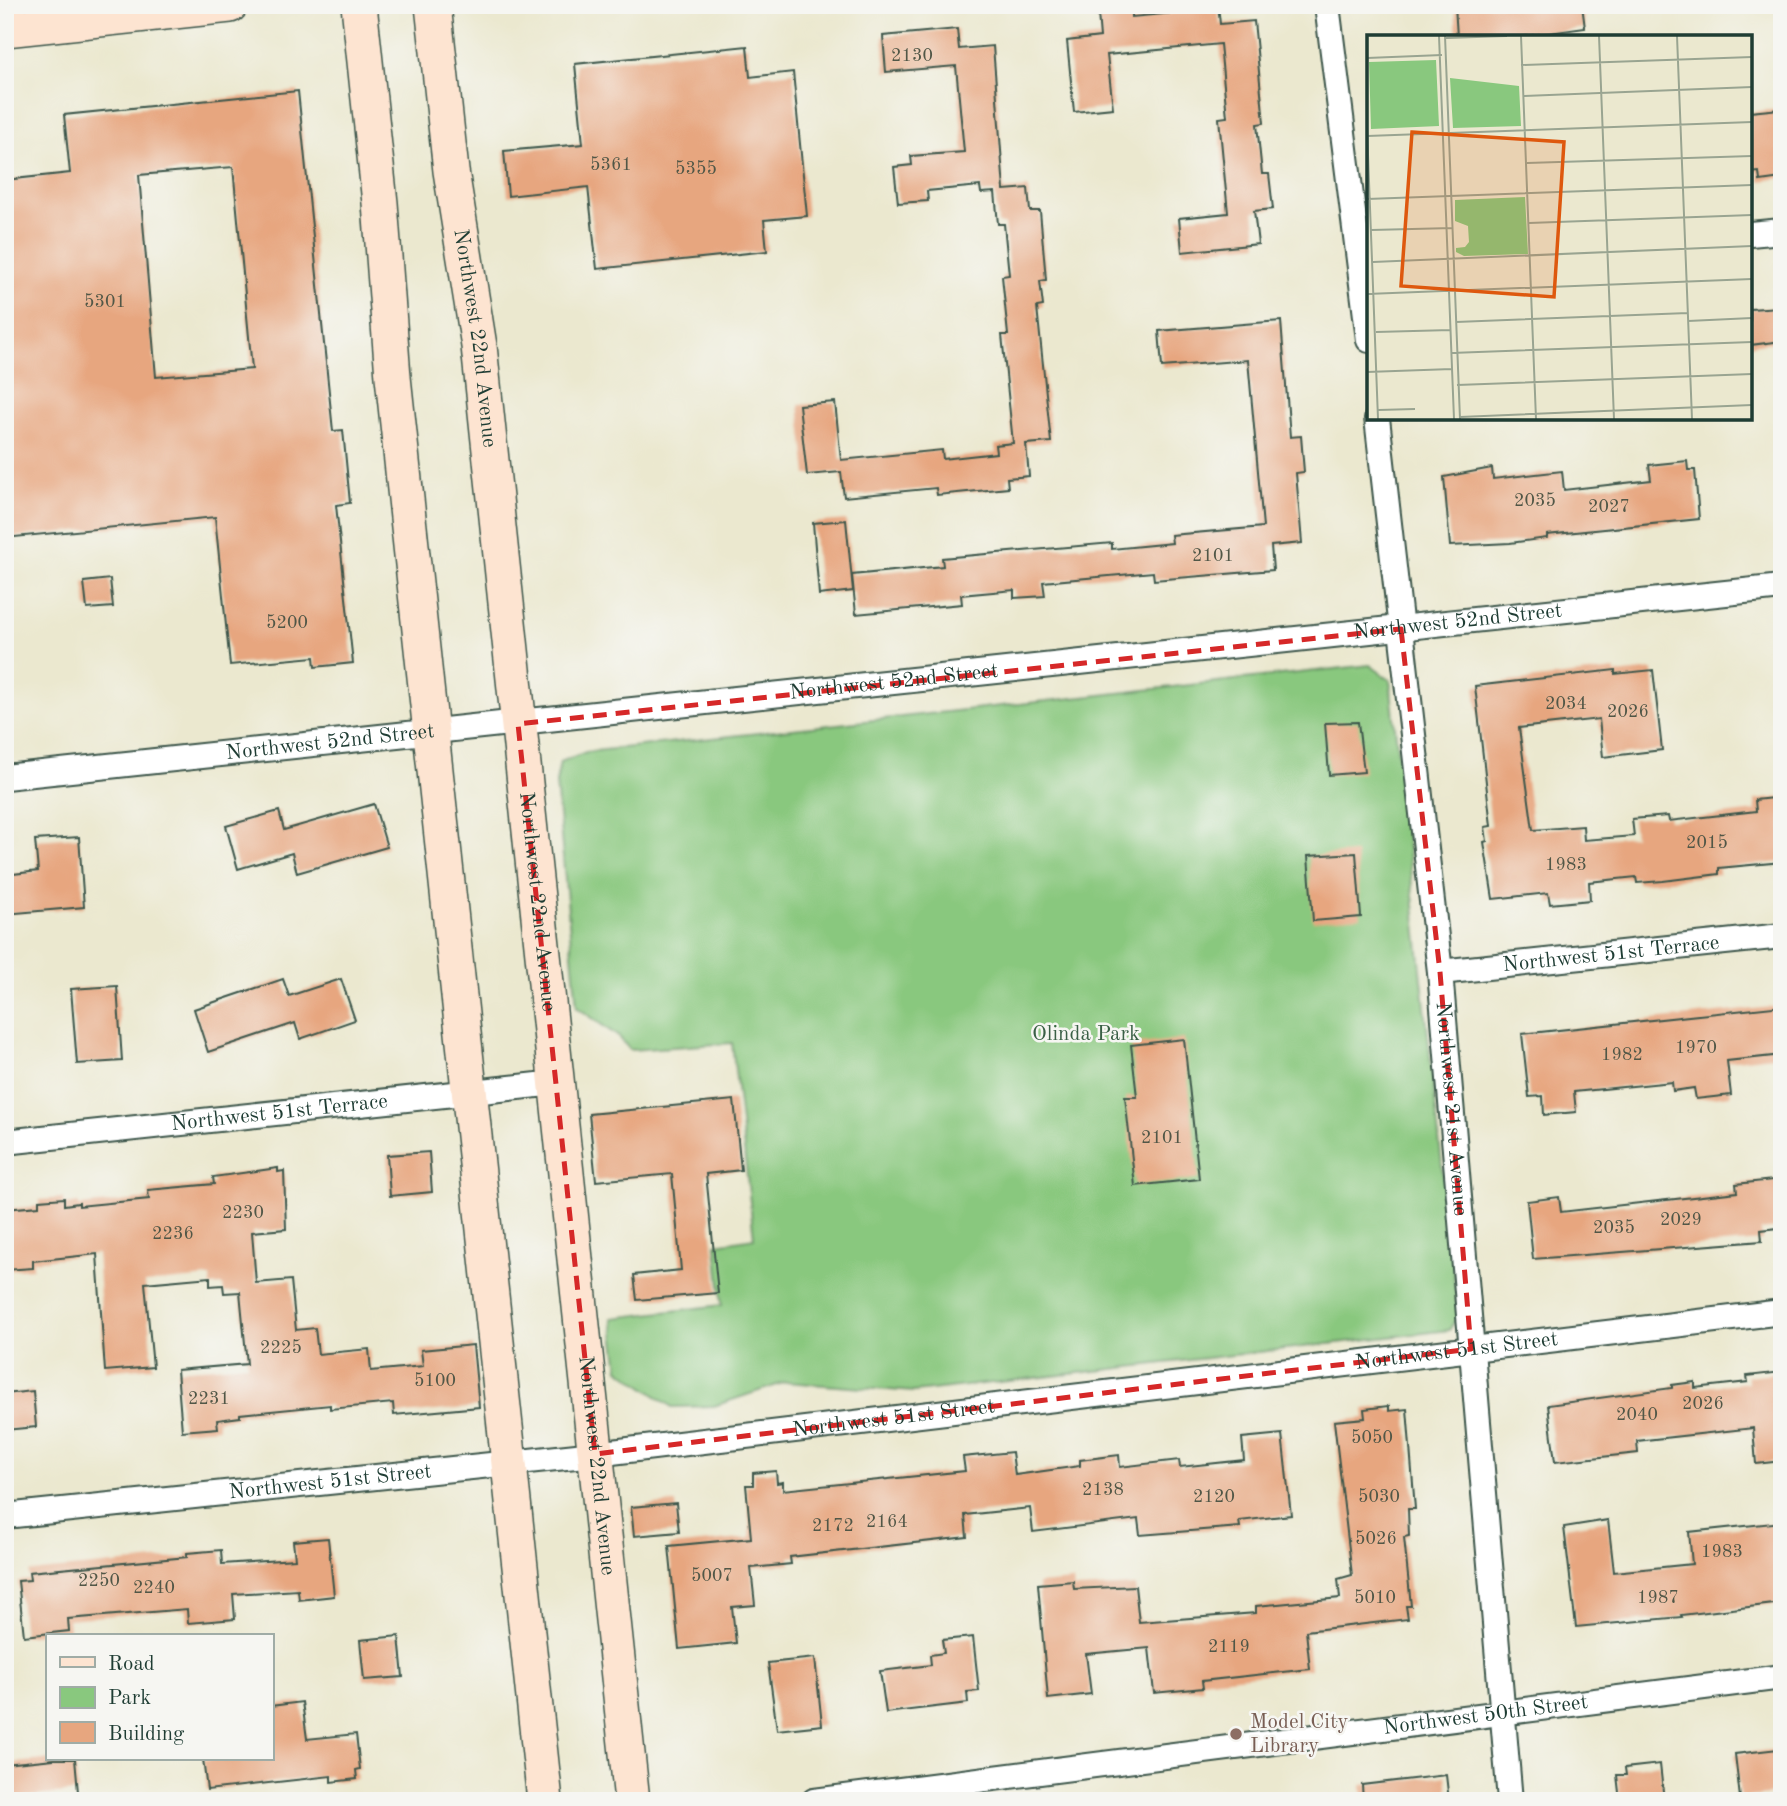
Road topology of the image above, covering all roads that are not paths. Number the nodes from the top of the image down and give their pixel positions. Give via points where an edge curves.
1 (230, 5) edge
2 (359, 5) edge
3 (433, 5) edge
4 (1327, 5) edge
5 (5, 29) edge
6 (1782, 231) edge
7 (1752, 234) edge
8 (1365, 271) edge
9 (1367, 306) edge
10 (1377, 420) edge
11 (1782, 587) edge
12 (1401, 629) junction
13 (518, 723) junction
14 (431, 733) junction
15 (5, 777) edge
16 (1782, 936) edge
17 (1440, 972) junction
18 (556, 1083) junction
19 (468, 1094) junction
20 (5, 1142) edge
21 (1782, 1312) edge
22 (1471, 1349) junction
23 (595, 1454) junction
24 (508, 1463) junction
25 (5, 1516) edge
26 (1782, 1676) edge
27 (1501, 1711) junction
28 (545, 1801) edge
29 (632, 1801) edge
30 (814, 1801) edge
31 (1510, 1801) edge

1 - 5 main road
2 - 14 main road
3 - 13 main road, Northwest 22nd Avenue via 451,171 479,346
4 - 8 street
6 - 7 street
8 - 9 street
10 - 12 street, Northwest 21st Avenue
11 - 12 street, Northwest 52nd Street
12 - 13 street, Northwest 52nd Street
12 - 17 street, Northwest 21st Avenue
13 - 14 street, Northwest 52nd Street
13 - 18 main road, Northwest 22nd Avenue
14 - 15 street, Northwest 52nd Street
14 - 19 main road
16 - 17 street, Northwest 51st Terrace
17 - 22 street, Northwest 21st Avenue
18 - 19 street, Northwest 51st Terrace
18 - 23 main road, Northwest 22nd Avenue
19 - 20 street, Northwest 51st Terrace
19 - 24 main road
21 - 22 street, Northwest 51st Street
22 - 23 street, Northwest 51st Street
22 - 27 street, Northwest 21st Avenue
23 - 24 street, Northwest 51st Street
23 - 29 main road, Northwest 22nd Avenue
24 - 25 street, Northwest 51st Street
24 - 28 main road
26 - 27 street, Northwest 50th Street
27 - 30 street, Northwest 50th Street
27 - 31 street, Northwest 21st Avenue

